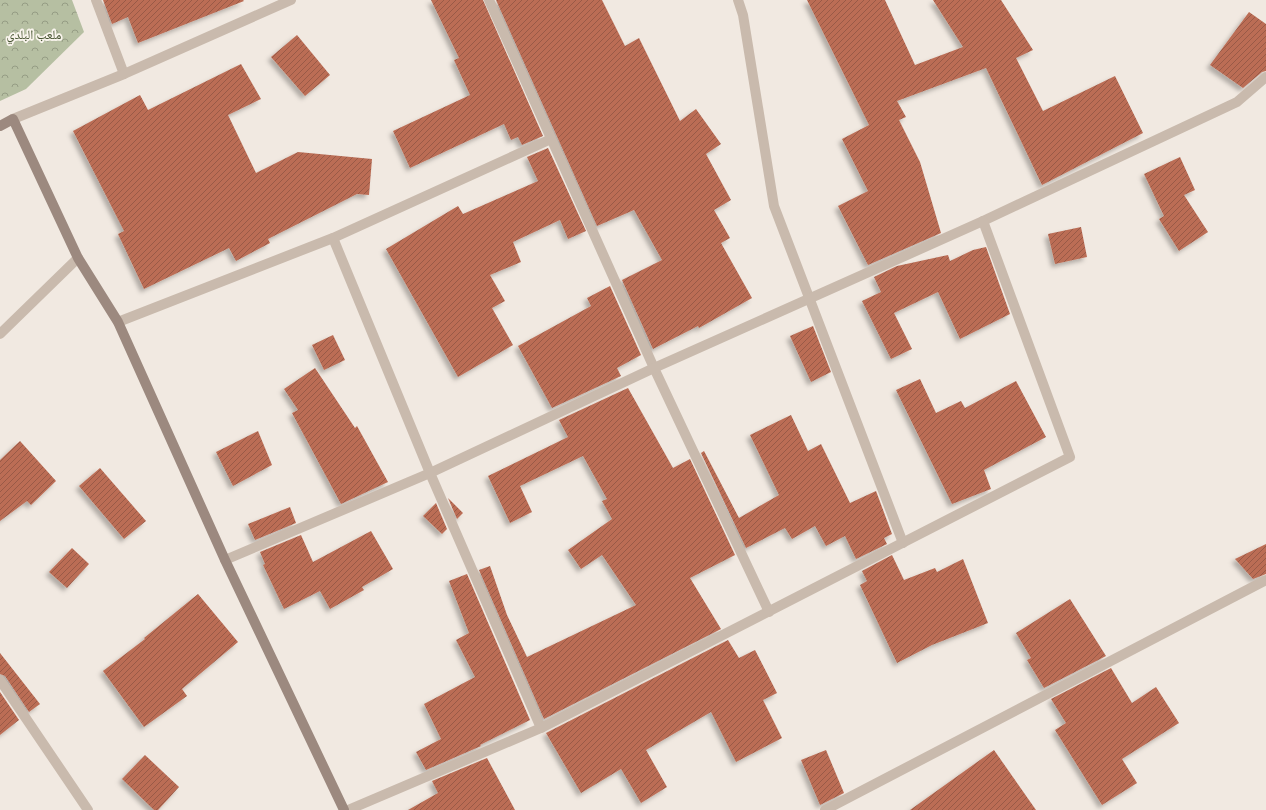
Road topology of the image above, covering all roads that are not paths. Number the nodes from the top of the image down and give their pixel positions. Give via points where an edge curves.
1 (96, 0) edge
2 (291, 0) edge
3 (488, 0) edge
4 (738, 0) edge
5 (124, 74) junction
6 (1266, 77) edge
7 (13, 119) junction
8 (0, 126) edge
9 (551, 139) junction
10 (983, 221) junction
11 (333, 238) junction
12 (78, 258) junction
13 (809, 298) junction
14 (118, 322) junction
15 (0, 334) edge
16 (654, 368) junction
17 (430, 473) junction
18 (903, 543) junction
19 (225, 560) junction
20 (1266, 580) edge
21 (769, 612) junction
22 (0, 680) edge
23 (541, 728) junction
24 (88, 810) edge
25 (344, 810) edge
26 (348, 810) edge
27 (825, 810) edge

1 - 5 street
2 - 5 street
3 - 9 street
4 - 13 street via 743,15 774,206
5 - 7 street
6 - 10 street via 1237,102
7 - 8 street
7 - 12 street
9 - 11 street
9 - 16 street
10 - 13 street
10 - 18 street via 1070,457
11 - 14 street
11 - 17 street
12 - 14 street
12 - 15 street
13 - 16 street
13 - 18 street
14 - 19 street
16 - 17 street
16 - 21 street
17 - 19 street
17 - 23 street
18 - 21 street
19 - 25 street
20 - 27 street
21 - 23 street
22 - 24 street
23 - 26 street

